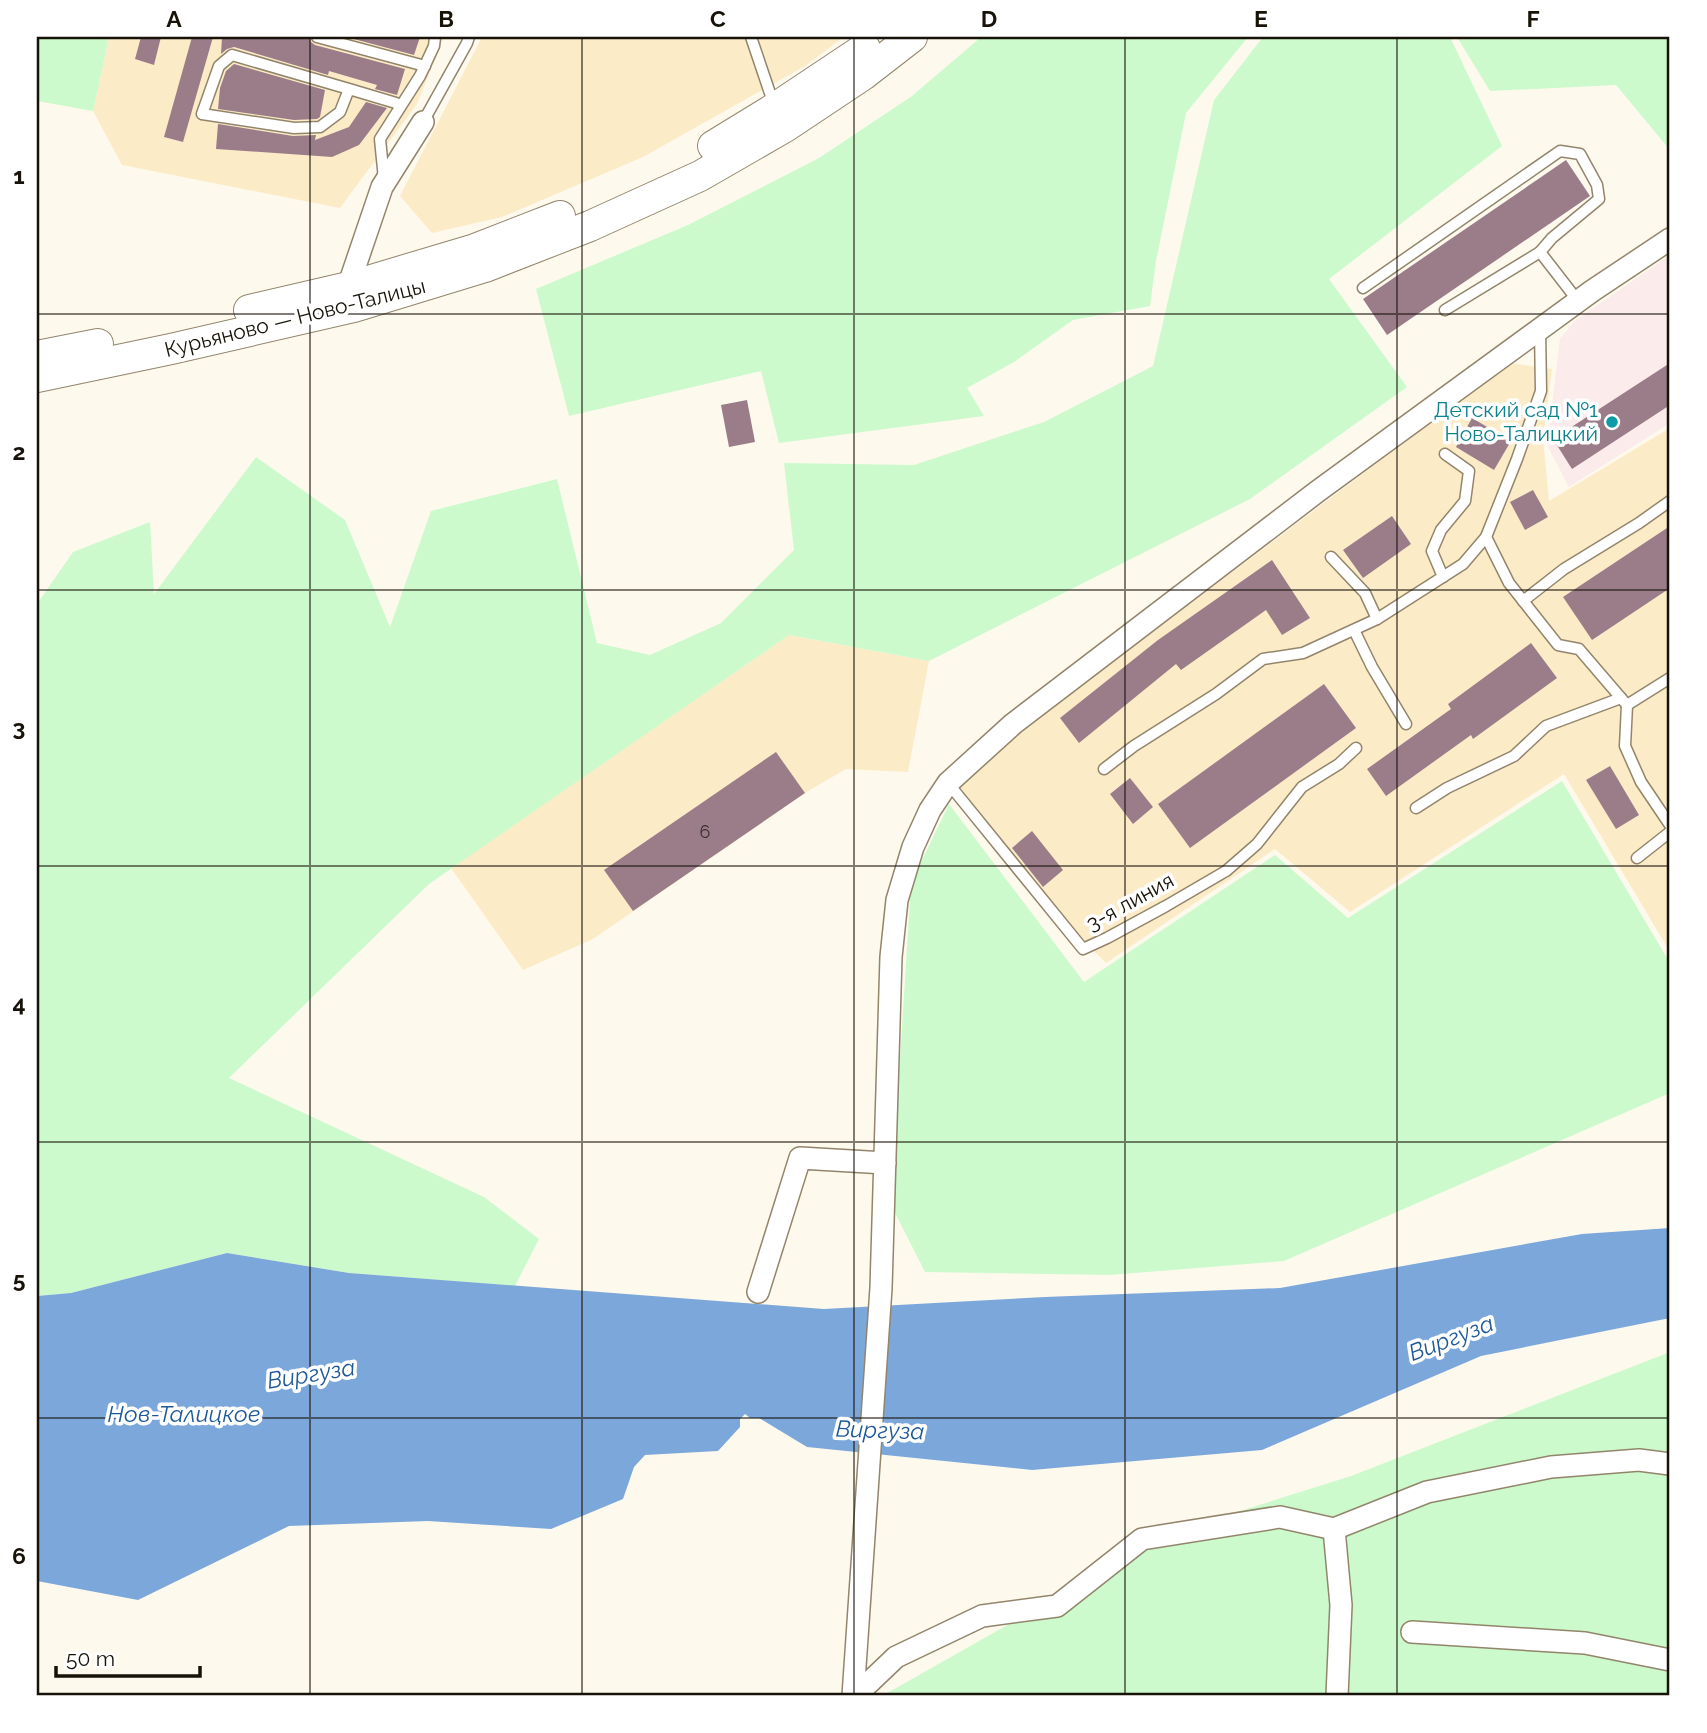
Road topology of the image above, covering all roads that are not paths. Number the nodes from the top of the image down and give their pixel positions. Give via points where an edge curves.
1 (317, 37) edge
2 (435, 37) edge
3 (469, 37) edge
4 (751, 37) edge
5 (880, 37) edge
6 (912, 37) edge
7 (425, 66) junction
8 (349, 89) junction
9 (400, 107) junction
10 (775, 108) junction
11 (423, 122) joint
12 (384, 185) junction
13 (1670, 239) edge
14 (1540, 252) junction
15 (348, 287) junction
16 (1363, 288) dead end
17 (1578, 301) junction
18 (1445, 310) dead end
19 (1540, 329) junction
20 (37, 356) edge
21 (37, 377) edge
22 (1445, 454) dead end
23 (1670, 501) edge
24 (1486, 537) junction
25 (1331, 557) dead end
26 (1443, 577) junction
27 (1523, 601) junction
28 (1377, 619) junction
29 (1354, 630) junction
30 (1670, 678) edge
31 (1624, 702) junction
32 (1406, 724) dead end
33 (1356, 748) dead end
34 (1104, 769) dead end
35 (948, 783) junction
36 (1416, 808) dead end
37 (1670, 825) edge
38 (1670, 832) edge
39 (1637, 858) dead end
40 (885, 1163) junction
41 (758, 1292) dead end
42 (1670, 1464) edge
43 (1334, 1529) junction
44 (1412, 1632) dead end
45 (1670, 1660) edge
46 (854, 1696) edge
47 (1337, 1696) edge

1 - 7 lane
2 - 7 lane
3 - 11 lane
4 - 10 lane
5 - 10 main road, Курьяново — Ново-Талицы
6 - 21 main road, Курьяново — Ново-Талицы via 863,75 737,156 520,254 354,307
7 - 9 lane
8 - 8 lane via 340,112 320,127 294,128 202,114 219,66 232,55
8 - 9 lane
9 - 12 lane via 380,139
10 - 15 main road, Курьяново — Ново-Талицы via 687,160 578,209 475,248
11 - 12 street
12 - 15 street
13 - 17 street
14 - 16 lane via 1599,200 1597,185 1580,154 1560,151
14 - 17 lane
14 - 18 lane
15 - 20 main road, Курьяново — Ново-Талицы
17 - 19 street
19 - 24 lane via 1541,391
19 - 35 street via 1023,716
22 - 26 lane via 1469,471 1465,501 1441,530 1432,551
23 - 27 lane
24 - 26 lane via 1463,564
24 - 27 lane
25 - 28 lane via 1365,593
26 - 28 lane
27 - 31 lane via 1559,645 1579,649
28 - 29 lane
29 - 32 lane
29 - 34 lane via 1303,653 1263,659
30 - 31 lane
31 - 36 lane via 1546,726 1514,756
31 - 37 lane via 1625,747 1641,782
33 - 35 lane, 3-я линия via 1303,787 1257,844 1226,871 1083,950
35 - 40 street via 913,847 897,900
38 - 39 lane
40 - 41 street via 800,1158
40 - 46 street
42 - 43 street via 1639,1460 1551,1467 1427,1492
43 - 46 street via 1280,1517 1142,1539 1057,1606 982,1616 897,1657
43 - 47 street via 1341,1605
44 - 45 street via 1585,1643

